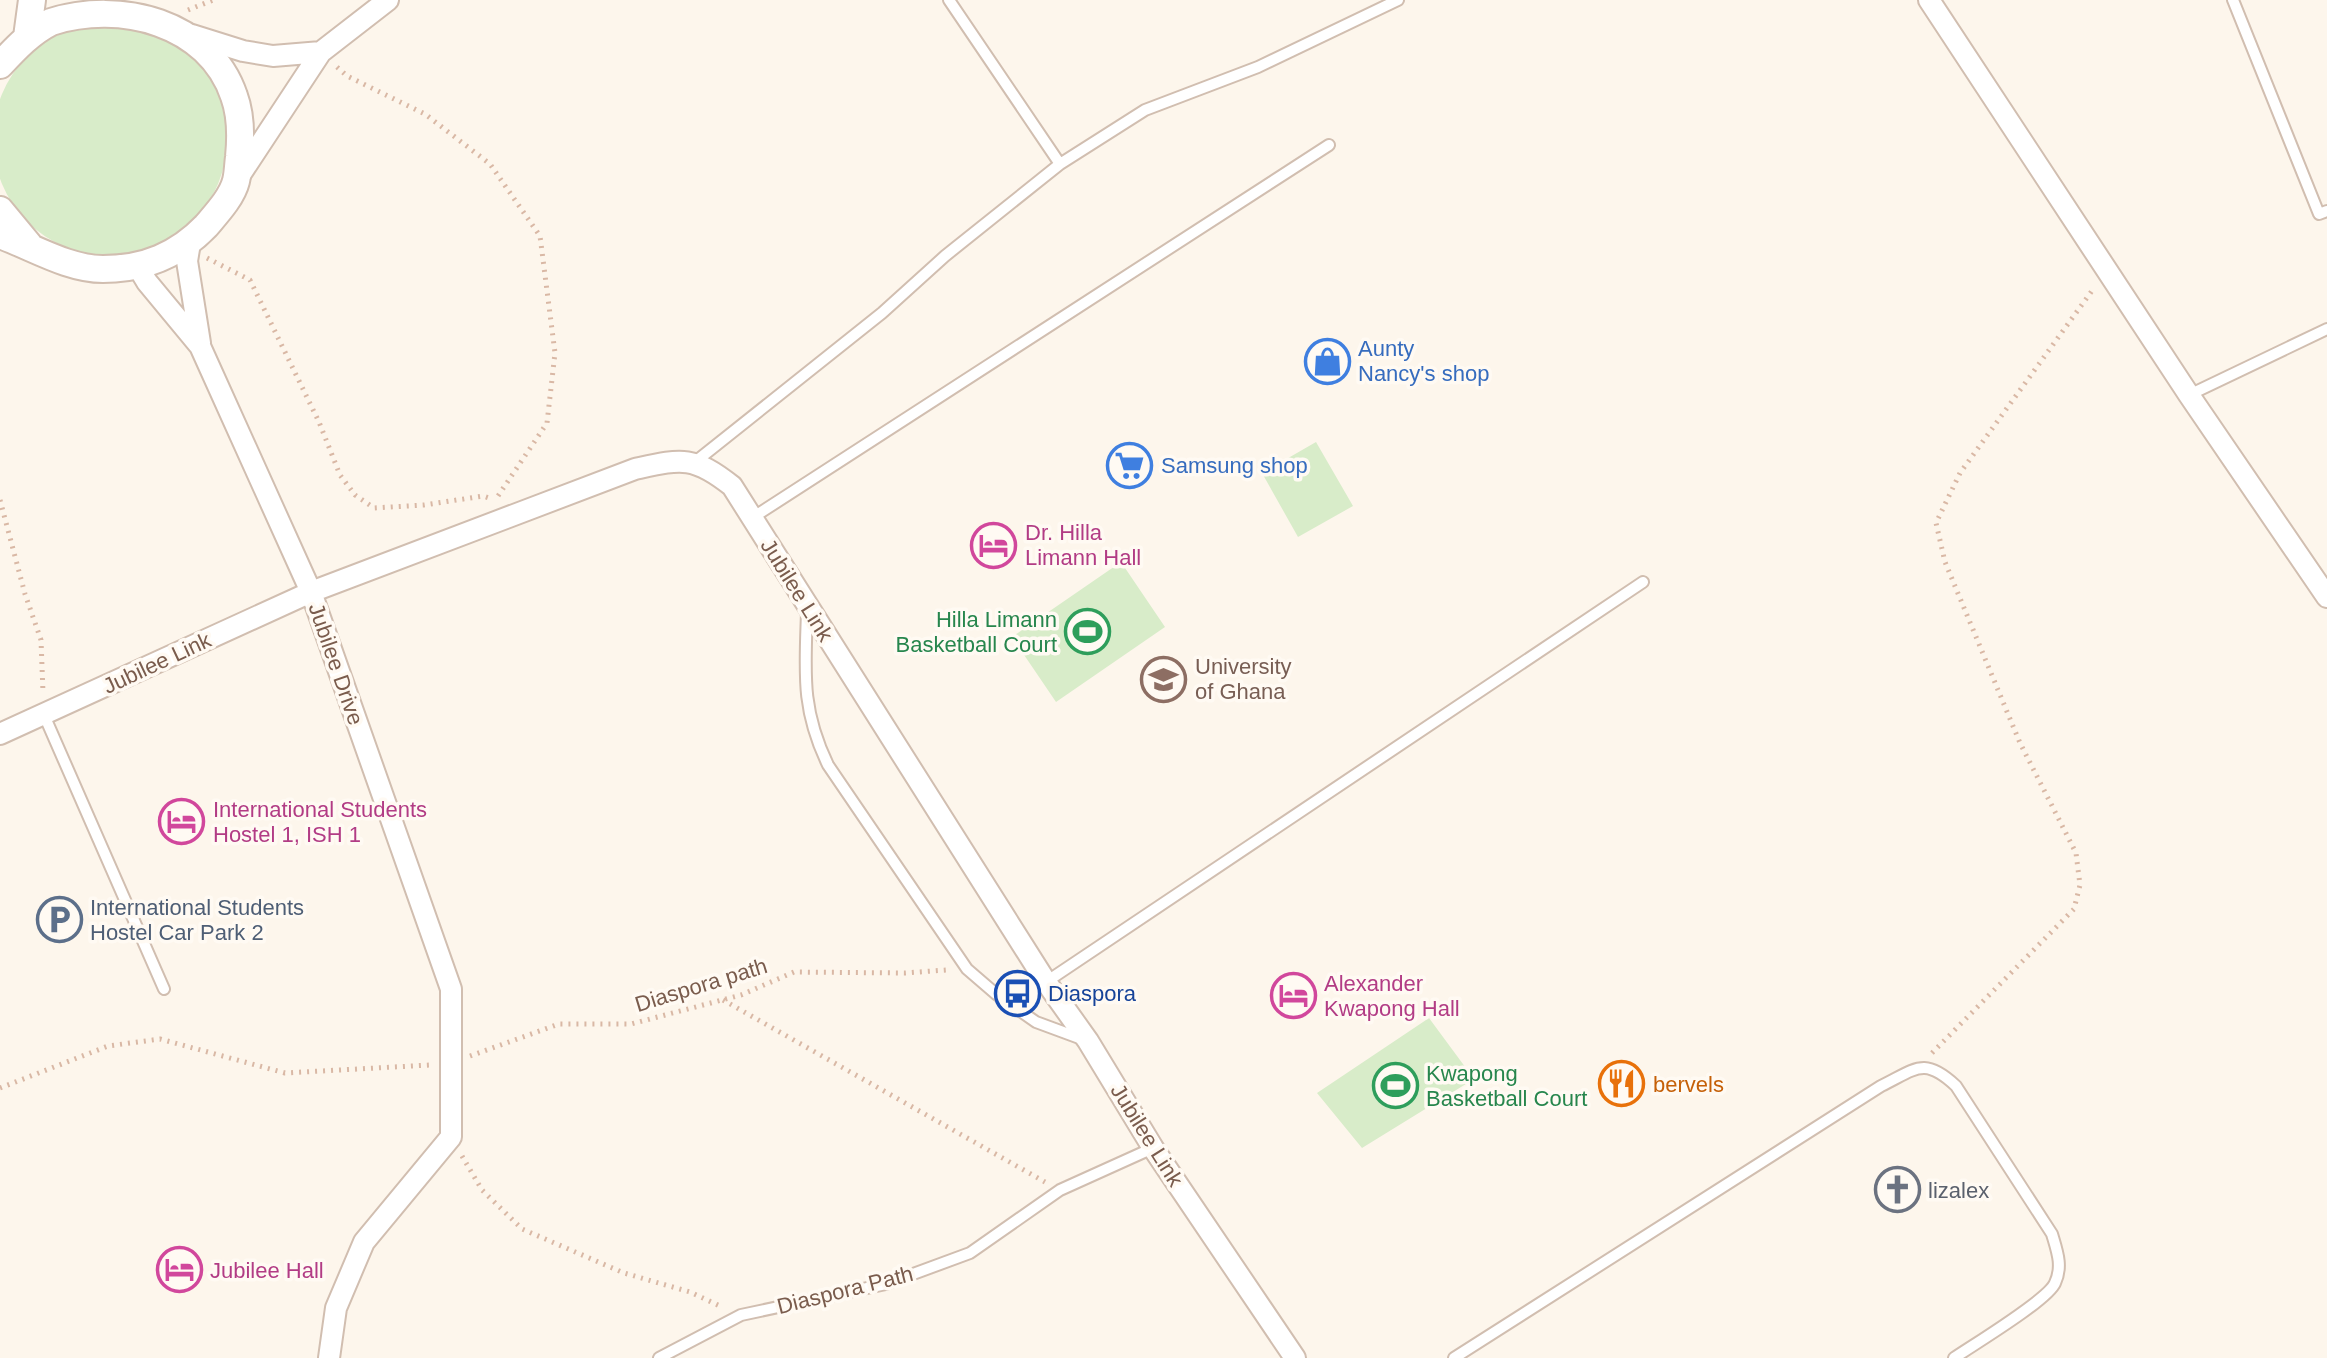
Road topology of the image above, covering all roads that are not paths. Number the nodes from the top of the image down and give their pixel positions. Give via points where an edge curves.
1 (32, 0) edge
2 (388, 0) edge
3 (949, 0) edge
4 (1398, 0) edge
5 (1929, 0) edge
6 (2233, 0) edge
7 (97, 3) edge
8 (192, 35) junction
9 (27, 37) junction
10 (321, 52) junction
11 (0, 65) edge
12 (1329, 145) dead end
13 (1060, 164) junction
14 (236, 182) junction
15 (0, 210) edge
16 (2327, 211) edge
17 (0, 235) edge
18 (190, 243) junction
19 (29, 245) junction
20 (138, 267) junction
21 (2327, 329) edge
22 (200, 346) junction
23 (2189, 395) junction
24 (695, 462) junction
25 (752, 518) junction
26 (1643, 582) dead end
27 (311, 592) junction
28 (2327, 597) edge
29 (807, 606) junction
30 (44, 715) junction
31 (0, 734) edge
32 (1046, 982) junction
33 (164, 989) dead end
34 (1088, 1041) junction
35 (1153, 1148) junction
36 (329, 1358) edge
37 (659, 1358) edge
38 (1295, 1358) edge
39 (1454, 1358) edge
40 (1954, 1358) edge

1 - 9 street
2 - 10 street
3 - 13 lane
4 - 13 lane via 1258,67 1145,110
5 - 23 street
6 - 16 lane via 2319,214
7 - 8 street via 165,18
7 - 9 street
8 - 10 street via 273,56
8 - 14 street via 218,63 234,97 241,134
9 - 11 street
10 - 14 street
12 - 25 lane
13 - 24 lane
14 - 18 street
15 - 19 street
17 - 19 street
18 - 20 street
18 - 22 street, Jubilee Drive via 187,261
19 - 20 street via 100,270
20 - 22 street, Jubilee Drive
21 - 23 lane
22 - 27 street, Jubilee Drive
23 - 28 street
24 - 25 street, Jubilee Link via 732,486
24 - 27 street, Jubilee Link via 635,469
25 - 29 street, Jubilee Link
26 - 32 lane
27 - 30 street, Jubilee Link
27 - 36 street, Jubilee Drive via 451,989 451,1137 364,1242 336,1308
29 - 32 street, Jubilee Link
29 - 34 lane via 807,709 828,765 967,969 1036,1022
30 - 31 street, Jubilee Link
30 - 33 lane
32 - 34 street, Jubilee Link
34 - 35 street, Jubilee Link
35 - 37 lane, Diaspora Path via 1060,1190 970,1253 886,1284 741,1315
35 - 38 street, Jubilee Link
39 - 40 lane via 1917,1068 1938,1069 1956,1086 2052,1234 2060,1260 2055,1285

